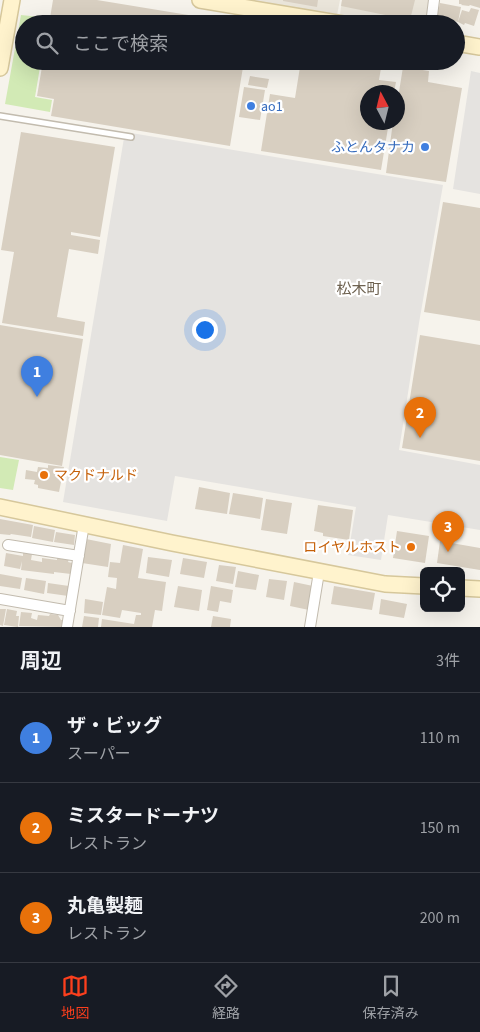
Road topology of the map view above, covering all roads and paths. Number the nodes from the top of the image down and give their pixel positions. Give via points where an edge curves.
1 (12, 0) edge
2 (200, 0) edge
3 (434, 0) edge
4 (244, 4) edge
5 (298, 15) edge
6 (432, 15) edge
7 (465, 44) edge
8 (480, 47) edge
9 (0, 68) edge
10 (0, 116) edge
11 (131, 137) dead end
12 (0, 507) edge
13 (84, 524) junction
14 (8, 545) dead end
15 (79, 556) junction
16 (319, 572) junction
17 (420, 586) edge
18 (465, 588) edge
19 (480, 589) edge
20 (0, 599) edge
21 (70, 611) junction
22 (67, 627) edge
23 (310, 627) edge

1 - 9 street
2 - 4 street
3 - 6 street
4 - 5 street
7 - 8 street
10 - 11 lane
12 - 13 street
13 - 15 street
13 - 16 street
14 - 15 street
15 - 21 street
16 - 17 street via 385,584
16 - 23 street
18 - 19 street
20 - 21 street
21 - 22 street

